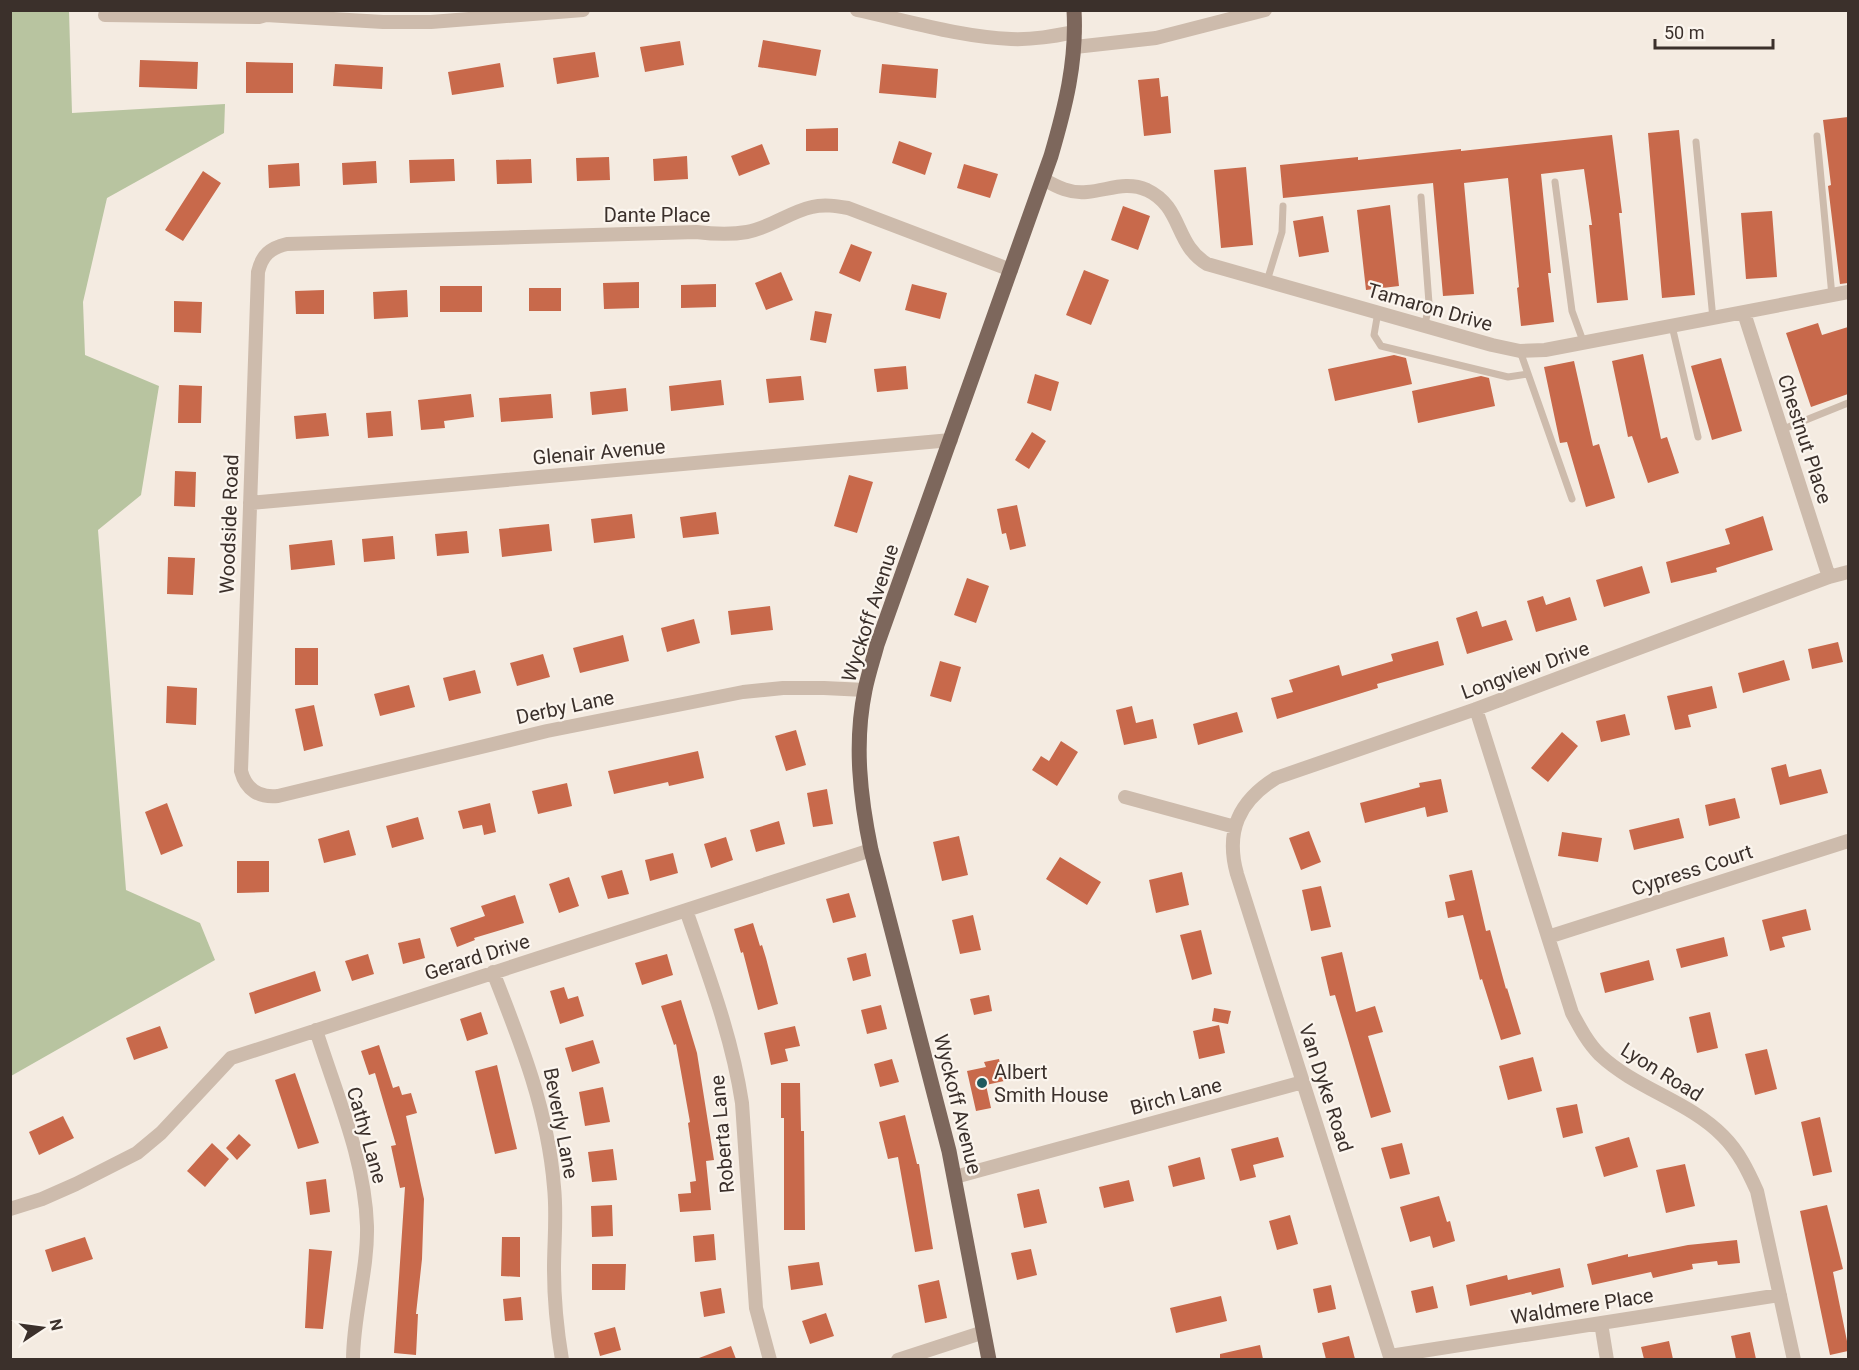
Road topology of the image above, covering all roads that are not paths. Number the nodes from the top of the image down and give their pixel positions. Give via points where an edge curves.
1 (583, 10) edge
2 (857, 10) edge
3 (1074, 10) edge
4 (1265, 10) edge
5 (105, 15) dead end
6 (1075, 39) junction
7 (1817, 136) dead end
8 (1696, 142) dead end
9 (1043, 179) junction
10 (1555, 182) dead end
11 (1421, 197) dead end
12 (1283, 206) dead end
13 (287, 244) joint
14 (1011, 270) junction
15 (1267, 281) junction
16 (1848, 292) edge
17 (1832, 296) junction
18 (1378, 312) junction
19 (1744, 313) junction
20 (1713, 319) junction
21 (1425, 325) junction
22 (1672, 326) junction
23 (1583, 341) junction
24 (1520, 351) junction
25 (1528, 374) junction
26 (1848, 403) edge
27 (1781, 430) junction
28 (1698, 437) dead end
29 (951, 440) junction
30 (1572, 499) dead end
31 (250, 503) junction
32 (1848, 572) edge
33 (1829, 577) junction
34 (865, 690) junction
35 (1476, 709) junction
36 (278, 796) joint
37 (1125, 797) dead end
38 (1235, 827) junction
39 (1848, 841) edge
40 (871, 850) junction
41 (686, 910) junction
42 (1548, 937) junction
43 (493, 972) junction
44 (316, 1030) junction
45 (1304, 1082) junction
46 (955, 1177) junction
47 (10, 1209) edge
48 (1780, 1295) junction
49 (1601, 1323) junction
50 (984, 1332) junction
51 (1391, 1358) edge
52 (353, 1359) edge
53 (562, 1359) edge
54 (770, 1359) edge
55 (898, 1359) edge
56 (988, 1359) edge
57 (1607, 1359) edge
58 (1794, 1359) edge

1 - 5 street via 431,22 266,15
2 - 6 street via 980,37
3 - 6 main road, Wyckoff Avenue
4 - 6 street via 1156,38
6 - 9 main road, Wyckoff Avenue via 1070,88
7 - 17 lane
8 - 20 lane
9 - 14 main road, Wyckoff Avenue
9 - 15 street, Tamaron Drive via 1071,191 1116,186 1146,190 1169,208 1197,258
10 - 23 lane via 1572,311
11 - 21 lane via 1429,303
12 - 15 lane via 1282,232
13 - 14 street, Dante Place via 723,234 747,232 795,212 830,206 848,208
13 - 31 street, Woodside Road via 267,252 258,272
14 - 29 main road, Wyckoff Avenue
15 - 18 street, Tamaron Drive
16 - 17 street, Tamaron Drive
17 - 19 street, Tamaron Drive
18 - 21 street, Tamaron Drive
18 - 25 lane via 1374,335 1381,346 1508,377
19 - 20 street, Tamaron Drive
19 - 27 street, Chestnut Place
20 - 22 street, Tamaron Drive
21 - 24 street, Tamaron Drive
22 - 23 street, Tamaron Drive
22 - 28 lane
23 - 24 street, Tamaron Drive
24 - 25 lane
25 - 30 lane
26 - 27 lane
27 - 33 street, Chestnut Place
29 - 31 street, Glenair Avenue
29 - 34 main road, Wyckoff Avenue via 877,645
31 - 36 street, Woodside Road via 241,771 250,789 259,795
32 - 33 street, Longview Drive
33 - 35 street, Longview Drive
34 - 36 street, Derby Lane via 743,692 536,733
34 - 40 main road, Wyckoff Avenue via 859,770
35 - 38 street, Longview Drive via 1276,778 1249,799
35 - 42 street, Lyon Road
37 - 38 street
38 - 45 street, Van Dyke Road via 1233,860
39 - 42 street, Cypress Court
40 - 41 street, Gerard Drive
40 - 46 main road, Wyckoff Avenue
41 - 43 street, Gerard Drive
41 - 54 street, Roberta Lane via 737,1070 756,1308
42 - 48 street, Lyon Road via 1572,1013 1599,1053 1617,1069 1707,1123 1736,1151 1757,1191
43 - 44 street, Gerard Drive
43 - 53 street, Beverly Lane via 528,1061 550,1149 555,1189 556,1311
44 - 47 street, Gerard Drive via 231,1058 161,1134 129,1157 50,1195
44 - 52 street, Cathy Lane via 359,1165 365,1201 365,1260
45 - 46 street, Birch Lane
45 - 51 street, Van Dyke Road
46 - 50 main road, Wyckoff Avenue
48 - 49 street, Waldmere Place
48 - 58 street, Lyon Road
49 - 51 street, Waldmere Place
49 - 57 street
50 - 55 street
50 - 56 main road, Wyckoff Avenue

